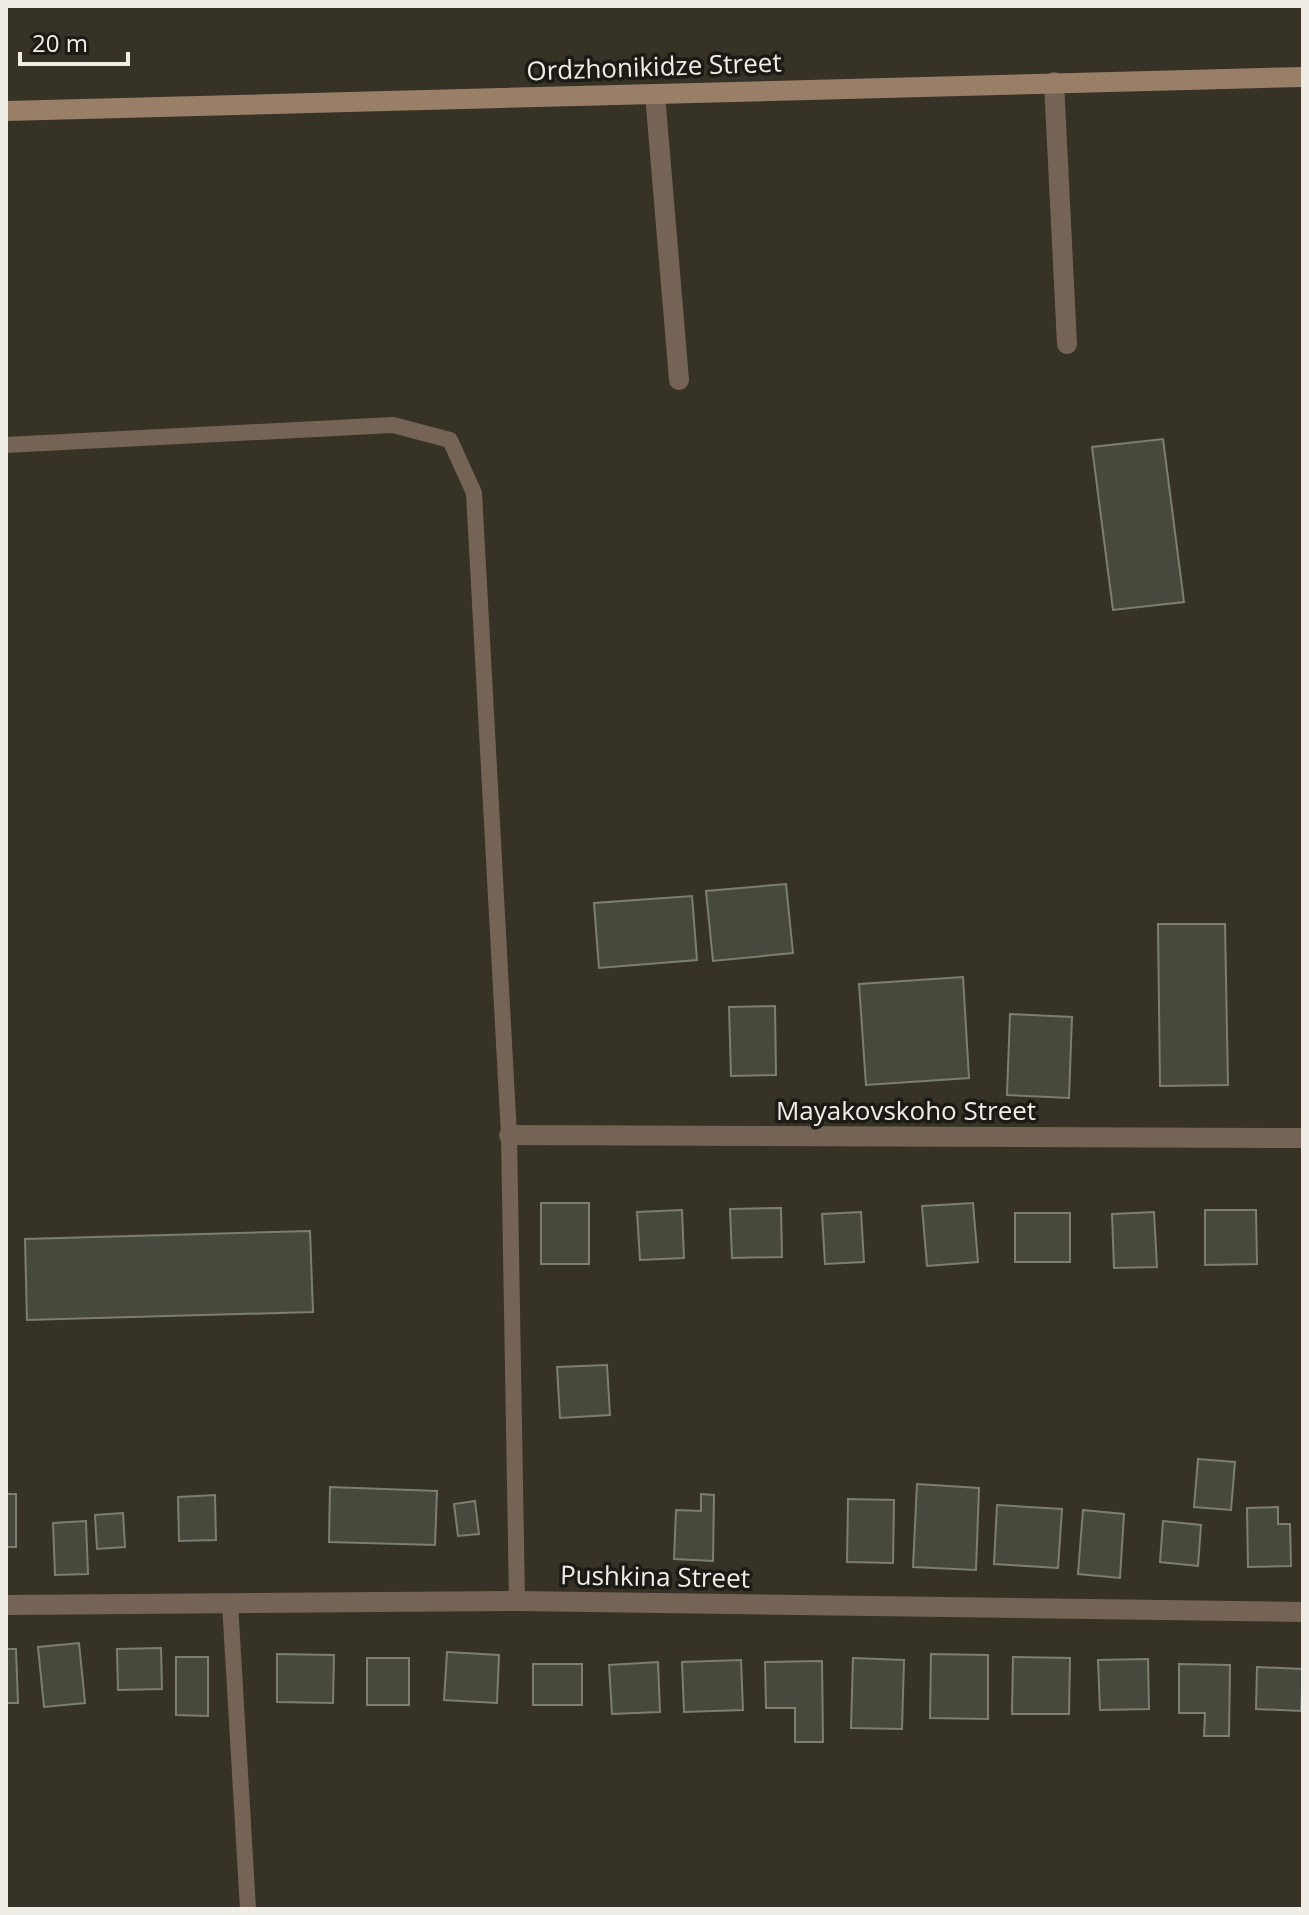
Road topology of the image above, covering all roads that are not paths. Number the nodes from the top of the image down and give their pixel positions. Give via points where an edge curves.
1 (1303, 77) edge
2 (1054, 82) junction
3 (655, 94) junction
4 (6, 111) edge
5 (1067, 344) dead end
6 (679, 380) dead end
7 (6, 445) edge
8 (509, 1135) junction
9 (1303, 1138) edge
10 (517, 1601) junction
11 (230, 1603) junction
12 (6, 1605) edge
13 (1303, 1612) edge
14 (248, 1909) edge

1 - 2 main road, Ordzhonikidze Street
2 - 3 main road, Ordzhonikidze Street
2 - 5 street
3 - 4 main road, Ordzhonikidze Street
3 - 6 street
7 - 8 lane via 393,425 450,440 474,493
8 - 9 street, Mayakovskoho Street
8 - 10 lane
10 - 11 street, Pushkina Street
10 - 13 street, Pushkina Street
11 - 12 street, Pushkina Street
11 - 14 lane

